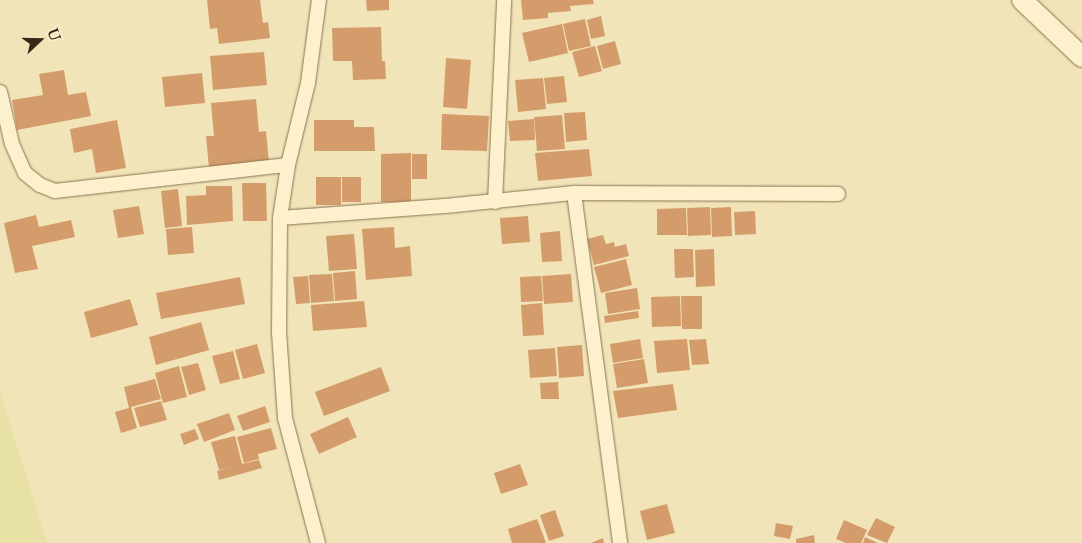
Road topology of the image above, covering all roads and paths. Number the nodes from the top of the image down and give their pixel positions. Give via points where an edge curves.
1 (319, 0) edge
2 (504, 0) edge
3 (1022, 0) edge
4 (1082, 57) edge
5 (0, 92) edge
6 (288, 165) junction
7 (574, 193) junction
8 (838, 194) dead end
9 (495, 202) junction
10 (280, 218) junction
11 (318, 543) edge
12 (620, 543) edge

1 - 6 street via 308,83
2 - 9 street
3 - 4 main road
5 - 6 street via 12,144 25,173 40,185 55,191
6 - 10 street
7 - 8 street
7 - 9 street
7 - 12 street
9 - 10 street
10 - 11 street via 279,332 285,418

